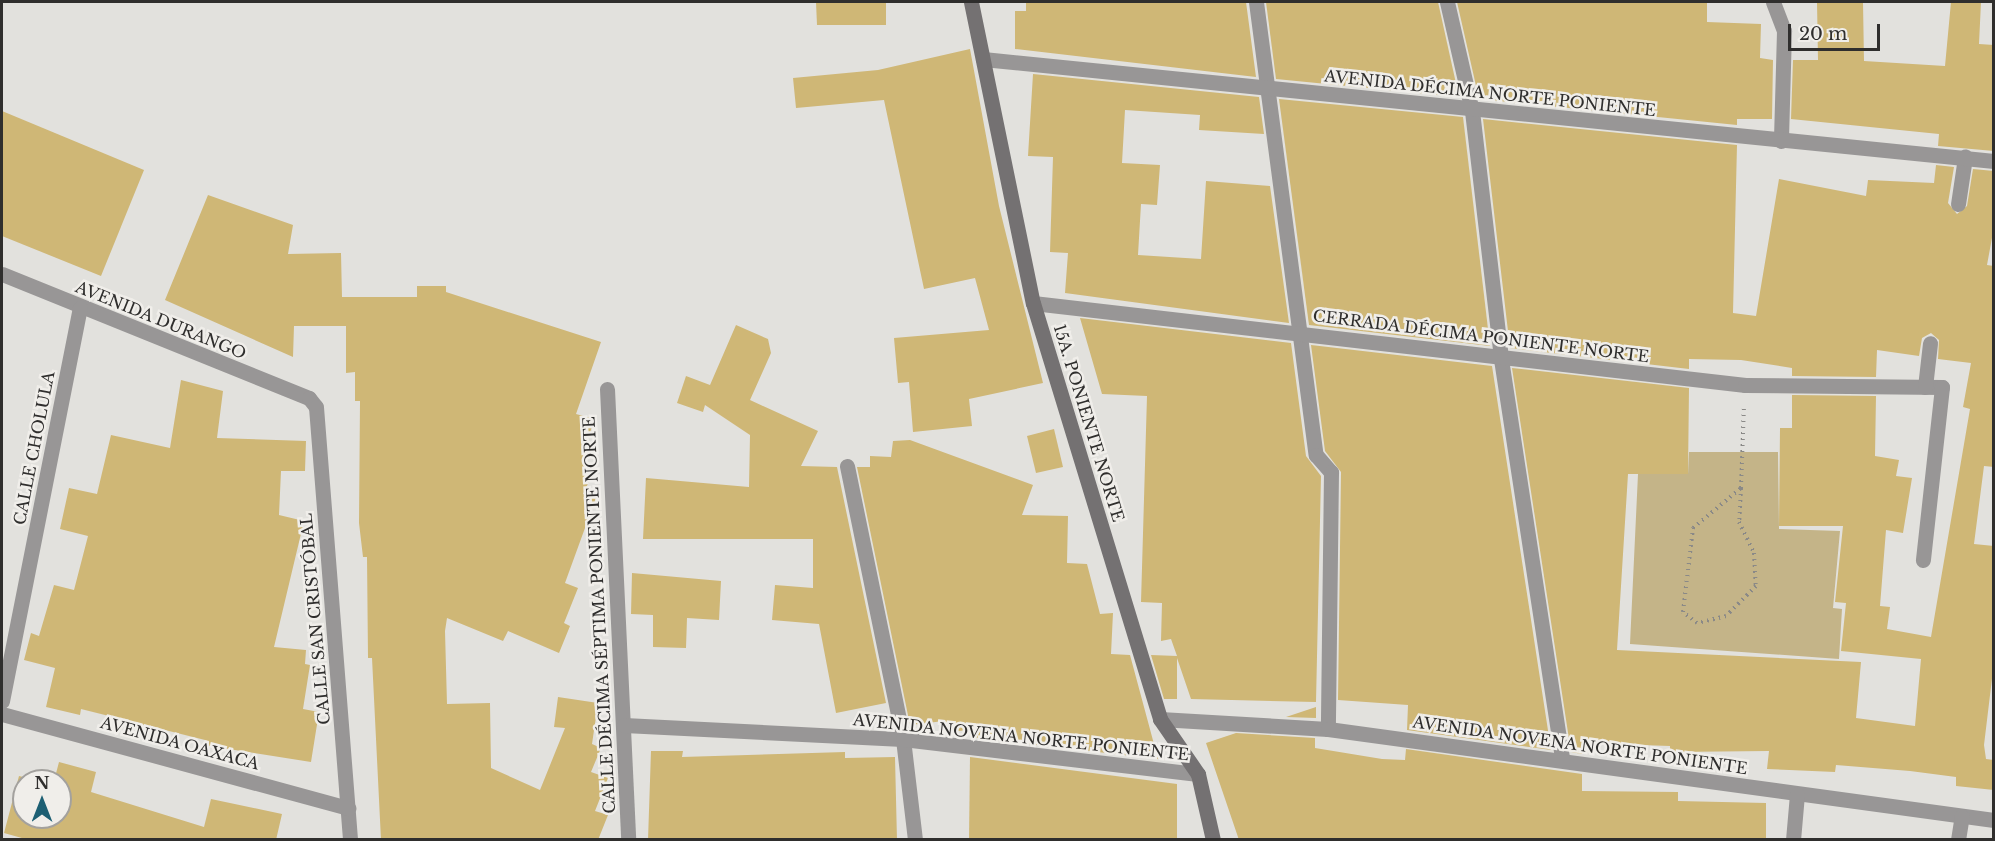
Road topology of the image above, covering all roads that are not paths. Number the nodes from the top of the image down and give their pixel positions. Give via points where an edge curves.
1 (971, 2) edge
2 (1256, 2) edge
3 (1447, 2) edge
4 (1773, 2) edge
5 (983, 59) junction
6 (1270, 86) junction
7 (1472, 111) junction
8 (1781, 141) junction
9 (1965, 158) junction
10 (1994, 160) edge
11 (1958, 204) dead end
12 (2, 274) edge
13 (1033, 303) junction
14 (80, 308) junction
15 (1297, 331) junction
16 (1930, 343) dead end
17 (1500, 359) junction
18 (1925, 387) junction
19 (607, 389) dead end
20 (309, 398) joint
21 (847, 466) dead end
22 (1923, 560) dead end
23 (2, 701) edge
24 (2, 714) edge
25 (1160, 719) junction
26 (624, 725) junction
27 (1328, 729) junction
28 (903, 739) junction
29 (1562, 758) junction
30 (1198, 774) junction
31 (1797, 794) junction
32 (348, 808) junction
33 (1962, 816) junction
34 (1994, 820) edge
35 (350, 840) edge
36 (628, 840) edge
37 (915, 840) edge
38 (1213, 840) edge
39 (1793, 840) edge
40 (1958, 840) edge

1 - 5 street, 15A. PONIENTE NORTE
2 - 6 street
3 - 7 street
4 - 8 street via 1784,31
5 - 6 street, AVENIDA DÉCIMA NORTE PONIENTE
5 - 13 street, 15A. PONIENTE NORTE
6 - 7 street, AVENIDA DÉCIMA NORTE PONIENTE
6 - 15 street
7 - 8 street, AVENIDA DÉCIMA NORTE PONIENTE
7 - 17 street
8 - 9 street, AVENIDA DÉCIMA NORTE PONIENTE
9 - 10 street, AVENIDA DÉCIMA NORTE PONIENTE
9 - 11 street
12 - 14 street, AVENIDA DURANGO
13 - 15 street, CERRADA DÉCIMA PONIENTE NORTE
13 - 25 street, 15A. PONIENTE NORTE
14 - 20 street, AVENIDA DURANGO
14 - 23 street, CALLE CHOLULA
15 - 17 street, CERRADA DÉCIMA PONIENTE NORTE
15 - 27 street via 1316,455 1331,472
16 - 18 street
17 - 18 street, CERRADA DÉCIMA PONIENTE NORTE via 1745,385
17 - 29 street
18 - 22 street via 1942,387
19 - 26 street, CALLE DÉCIMA SÉPTIMA PONIENTE NORTE
20 - 32 street, CALLE SAN CRISTÓBAL via 316,407
21 - 28 street
24 - 32 street, AVENIDA OAXACA
25 - 27 street, AVENIDA NOVENA NORTE PONIENTE
25 - 30 street, 15A. PONIENTE NORTE
26 - 28 street, AVENIDA NOVENA NORTE PONIENTE
26 - 36 street, CALLE DÉCIMA SÉPTIMA PONIENTE NORTE
27 - 29 street, AVENIDA NOVENA NORTE PONIENTE
28 - 30 street, AVENIDA NOVENA NORTE PONIENTE
28 - 37 street
29 - 31 street, AVENIDA NOVENA NORTE PONIENTE
30 - 38 street, 15A. PONIENTE NORTE
31 - 33 street, AVENIDA NOVENA NORTE PONIENTE
31 - 39 street
32 - 35 street, CALLE SAN CRISTÓBAL
33 - 34 street, AVENIDA NOVENA NORTE PONIENTE
33 - 40 street

